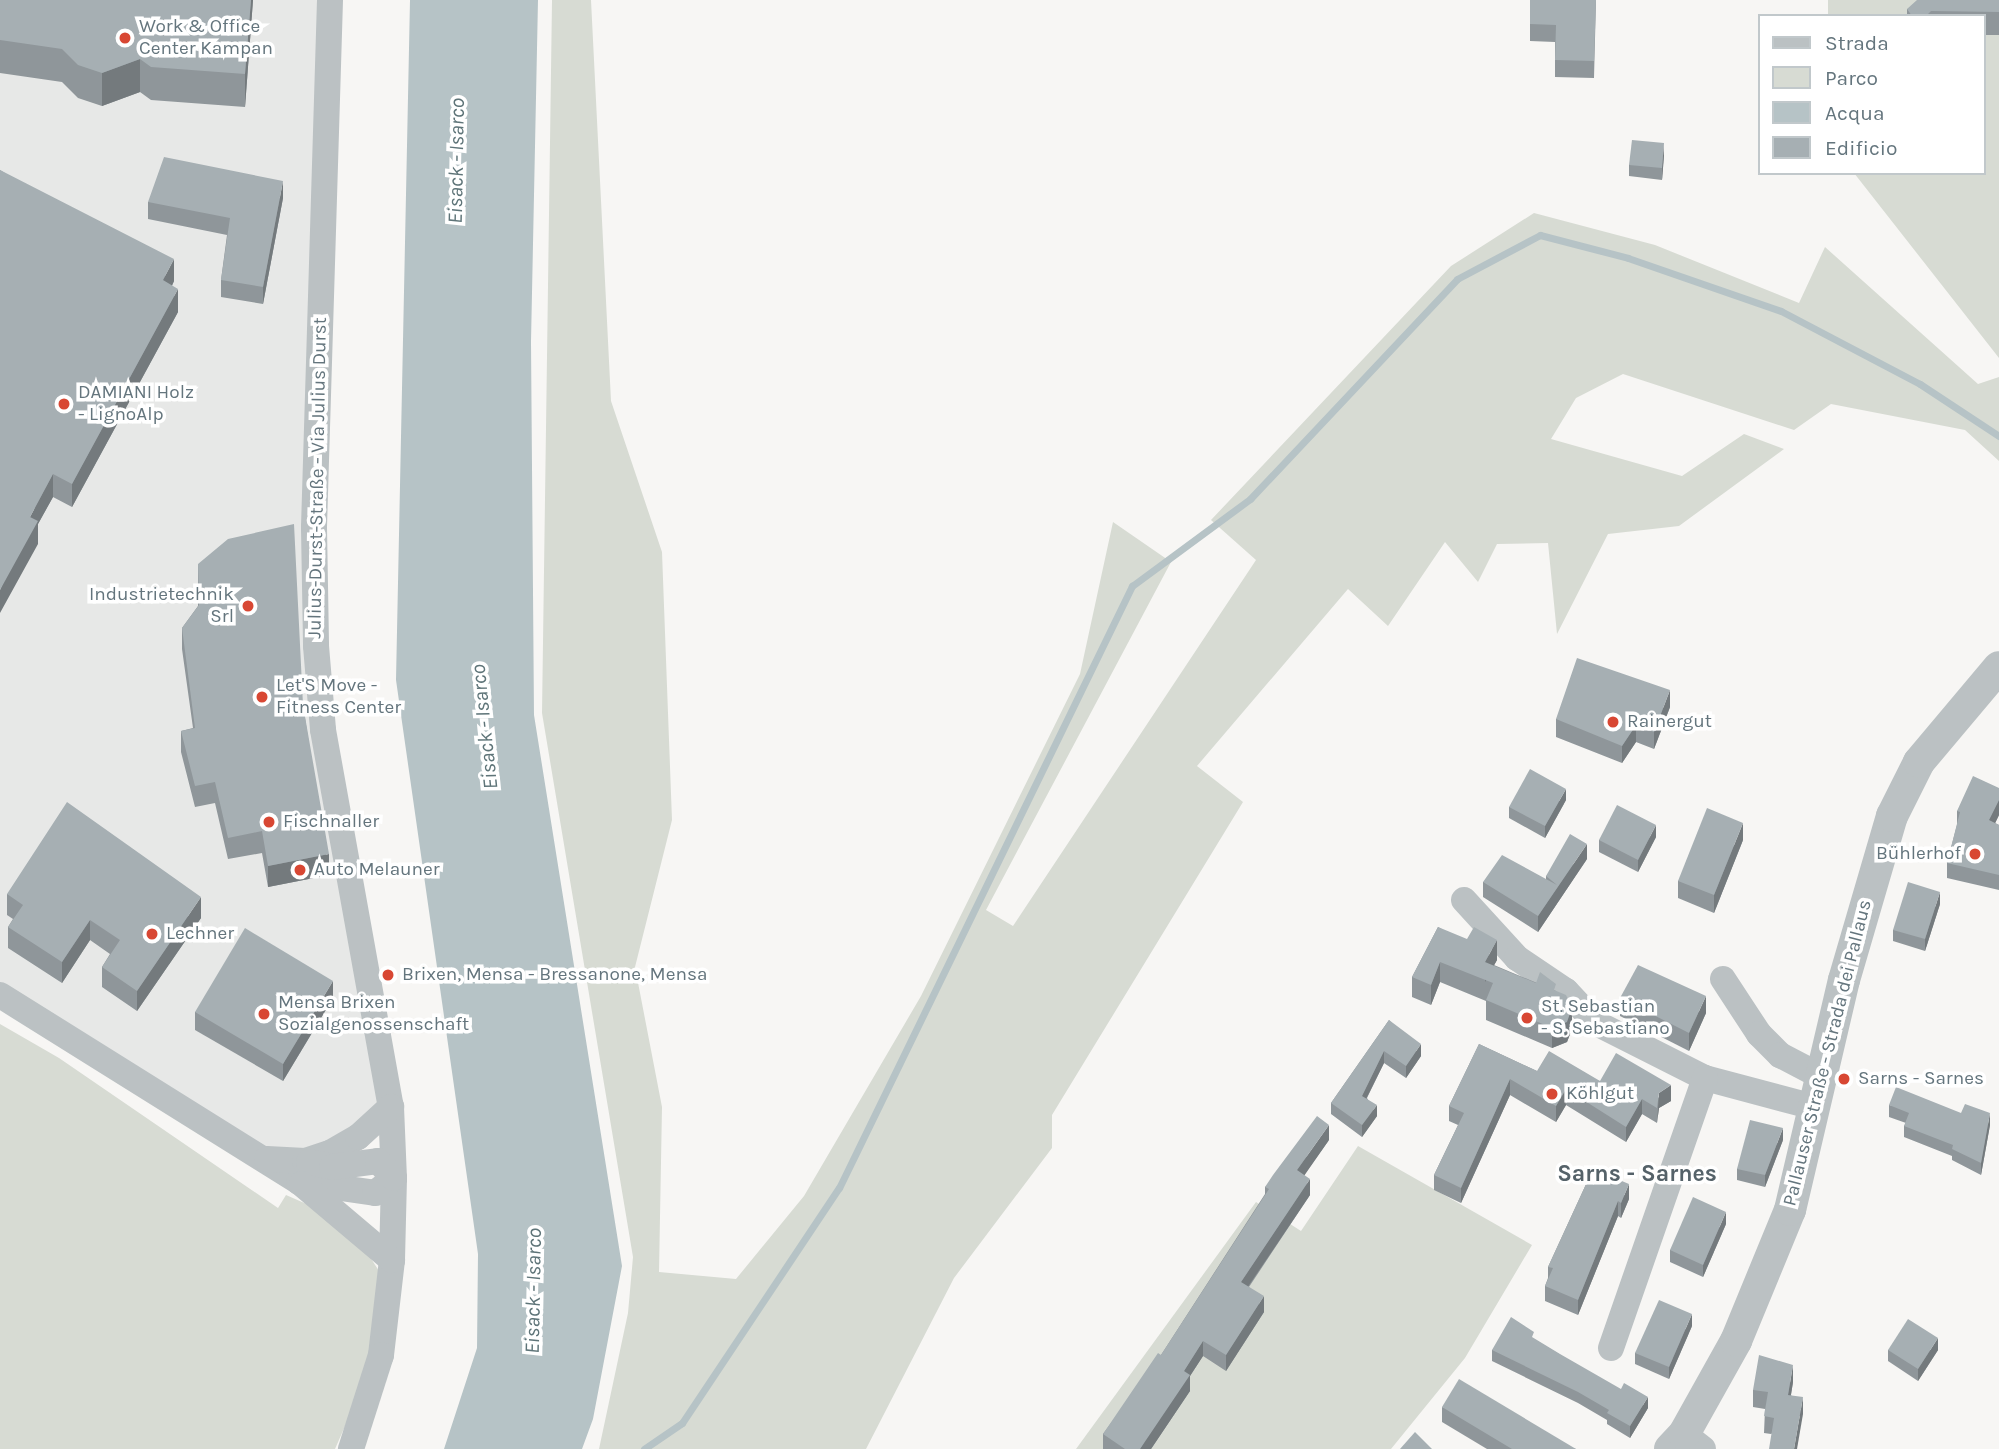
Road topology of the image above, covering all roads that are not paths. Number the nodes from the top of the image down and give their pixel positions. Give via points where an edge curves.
1 (331, 0) edge
2 (1999, 667) edge
3 (1464, 900) dead end
4 (1723, 979) dead end
5 (0, 995) edge
6 (1704, 1078) junction
7 (1818, 1092) junction
8 (391, 1107) junction
9 (302, 1172) junction
10 (394, 1178) junction
11 (392, 1260) junction
12 (1611, 1348) dead end
13 (1686, 1444) edge
14 (351, 1449) edge

1 - 8 street, Julius-Durst-Straße - Via Julius Durst via 314,528 316,646 323,730
2 - 7 street, Pallauser Straße - Strada dei Pallaus via 1920,762 1892,816 1865,901
3 - 6 street via 1517,958 1566,991 1596,1023
4 - 7 street via 1759,1034
5 - 9 street via 264,1159
6 - 7 street
6 - 12 street
7 - 13 street, Pallauser Straße - Strada dei Pallaus via 1790,1210 1768,1273
8 - 9 street via 358,1137
8 - 10 street, Julius-Durst-Straße - Via Julius Durst
9 - 10 street via 378,1161
9 - 11 street
10 - 11 street, Julius-Durst-Straße - Via Julius Durst
11 - 14 street, Julius-Durst-Straße - Via Julius Durst via 381,1354

